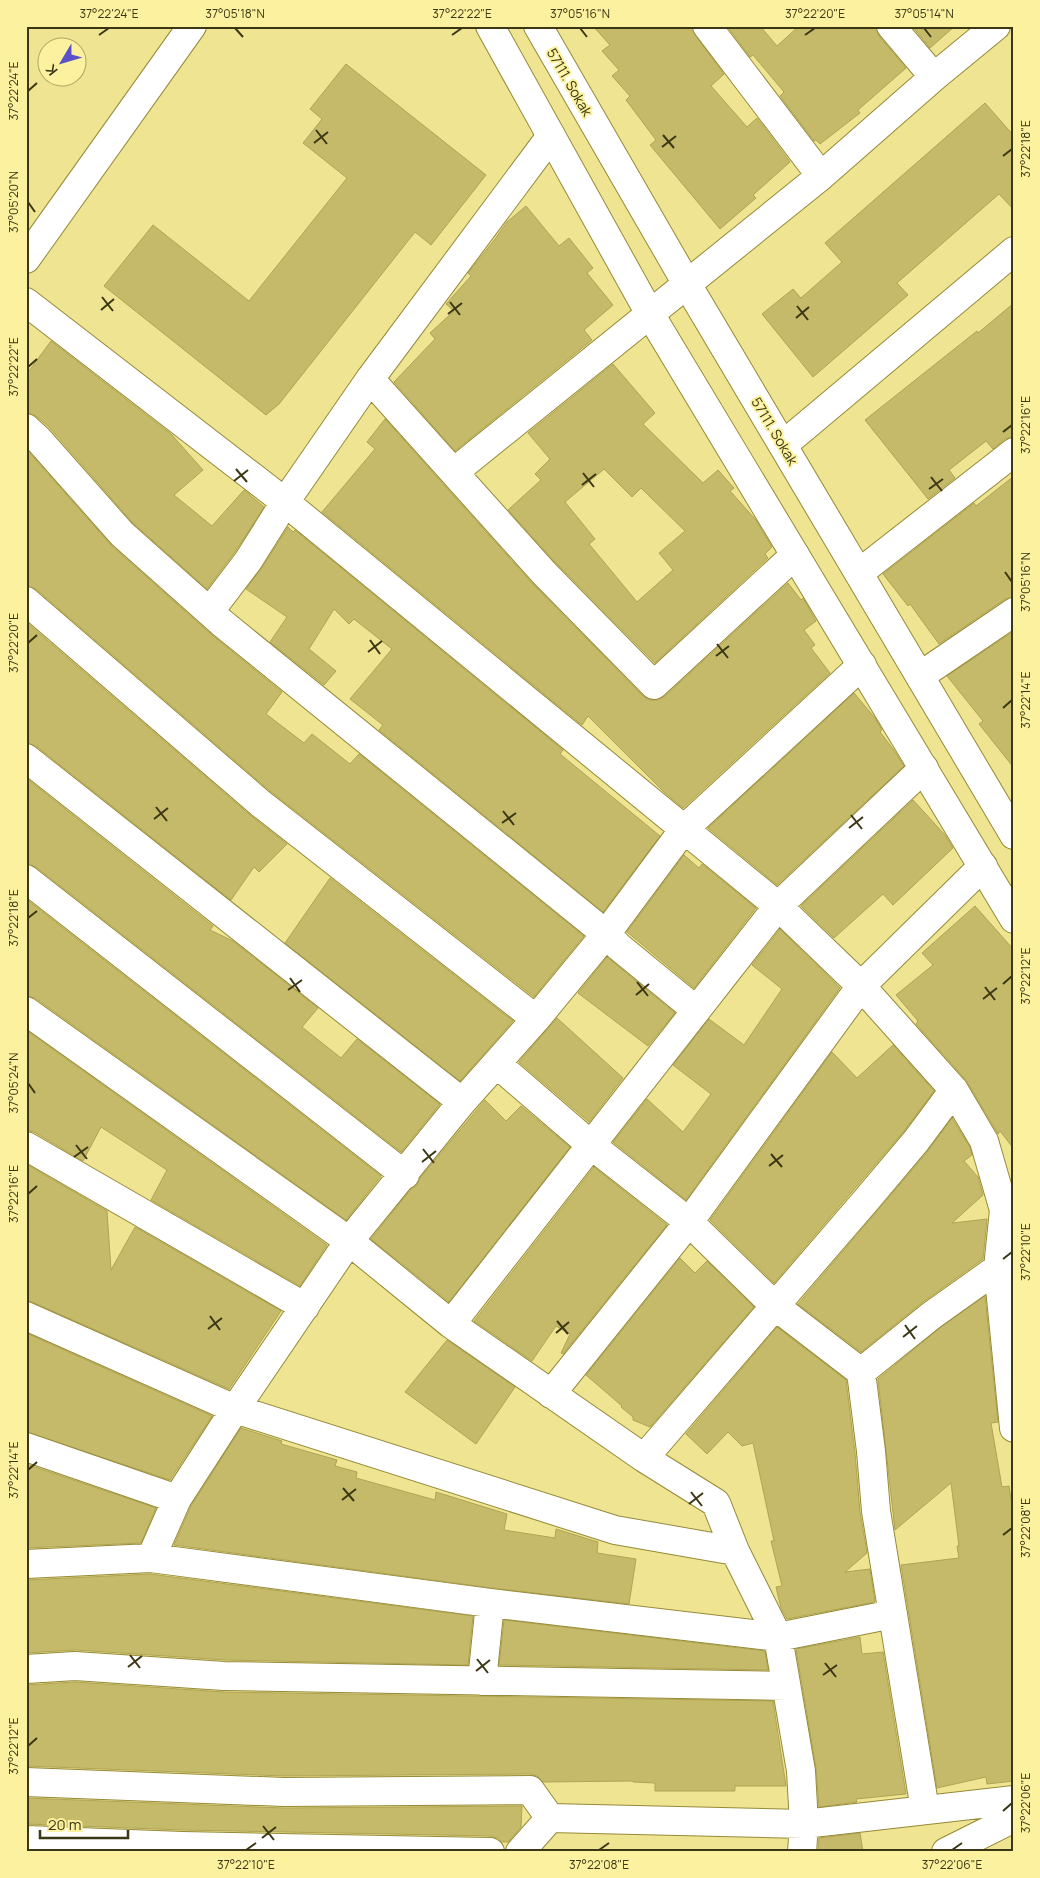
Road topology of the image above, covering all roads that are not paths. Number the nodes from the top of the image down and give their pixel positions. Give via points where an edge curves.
1 (192, 26) edge
2 (490, 26) edge
3 (538, 26) edge
4 (707, 26) edge
5 (891, 26) edge
6 (996, 26) edge
7 (934, 77) junction
8 (551, 136) junction
9 (821, 176) junction
10 (1014, 251) edge
11 (26, 259) edge
12 (687, 284) junction
13 (26, 302) edge
14 (650, 314) junction
15 (370, 379) junction
16 (26, 428) edge
17 (783, 445) junction
18 (1014, 452) edge
19 (454, 472) junction
20 (285, 502) junction
21 (795, 554) junction
22 (859, 573) junction
23 (26, 601) edge
24 (210, 612) junction
25 (1014, 612) edge
26 (862, 665) junction
27 (920, 676) junction
28 (26, 758) edge
29 (924, 768) junction
30 (1006, 805) edge
31 (684, 828) junction
32 (1014, 836) edge
33 (983, 866) junction
34 (26, 879) edge
35 (778, 906) junction
36 (1014, 919) edge
37 (606, 934) junction
38 (861, 986) junction
39 (696, 1010) junction
40 (26, 1011) edge
41 (536, 1019) junction
42 (497, 1064) junction
43 (954, 1090) junction
44 (462, 1102) junction
45 (591, 1145) junction
46 (26, 1146) edge
47 (405, 1175) junction
48 (1009, 1207) edge
49 (689, 1222) junction
50 (349, 1241) junction
51 (998, 1268) junction
52 (775, 1306) junction
53 (305, 1307) junction
54 (26, 1316) edge
55 (451, 1324) junction
56 (861, 1372) junction
57 (551, 1394) junction
58 (235, 1409) junction
59 (1014, 1428) edge
60 (26, 1447) edge
61 (644, 1458) junction
62 (177, 1500) junction
63 (735, 1551) junction
64 (151, 1558) junction
65 (26, 1564) edge
66 (490, 1603) junction
67 (893, 1614) junction
68 (778, 1638) junction
69 (26, 1669) edge
70 (482, 1681) junction
71 (786, 1686) junction
72 (26, 1782) edge
73 (1014, 1800) edge
74 (925, 1810) junction
75 (550, 1818) junction
76 (1014, 1818) edge
77 (804, 1824) junction
78 (26, 1840) edge
79 (490, 1852) edge
80 (520, 1852) edge
81 (802, 1852) edge
82 (946, 1852) edge

1 - 11 street
2 - 8 street
3 - 12 street, 57111. Sokak
4 - 9 street
5 - 7 street
6 - 7 street
7 - 9 street
8 - 14 street
8 - 15 street
9 - 12 street
10 - 17 street
12 - 14 street
12 - 17 street, 57111. Sokak
13 - 20 street
14 - 19 street
14 - 21 street
15 - 19 street
15 - 20 street
16 - 24 street via 122,534
17 - 22 street, 57111. Sokak
18 - 22 street
19 - 21 street via 544,573 654,685
20 - 24 street via 248,561
20 - 31 street
21 - 26 street
22 - 27 street, 57111. Sokak
23 - 41 street via 260,803
24 - 37 street
25 - 27 street
26 - 29 street
26 - 31 street
27 - 30 street, 57111. Sokak
28 - 44 street
29 - 33 street
29 - 35 street
30 - 32 street, 57111. Sokak
31 - 35 street
31 - 37 street
33 - 36 street
33 - 38 street
34 - 47 street
35 - 38 street
35 - 39 street
37 - 39 street
37 - 41 street
38 - 43 street
38 - 49 street
39 - 45 street
40 - 50 street
41 - 42 street
42 - 44 street
42 - 45 street
43 - 48 street via 984,1142
43 - 52 street via 916,1141
44 - 47 street
45 - 49 street
45 - 55 street
46 - 53 street
47 - 50 street
48 - 51 street
49 - 52 street
49 - 57 street
50 - 53 street
50 - 55 street
51 - 56 street via 932,1314
51 - 59 street
52 - 56 street
52 - 61 street
53 - 58 street
54 - 58 street
55 - 57 street
56 - 67 street via 872,1450 876,1511
57 - 61 street
58 - 62 street
58 - 63 street via 615,1530
60 - 62 street
61 - 63 street via 716,1503
62 - 64 street
63 - 68 street
64 - 65 street
64 - 66 street
66 - 68 street
66 - 70 street
67 - 68 street
67 - 74 street
68 - 71 street
69 - 70 street via 75,1666 224,1676
70 - 71 street
71 - 77 street via 800,1770
72 - 75 street via 284,1792 530,1790
73 - 74 street
74 - 77 street
75 - 77 street
75 - 80 street
76 - 82 street
77 - 81 street
78 - 79 street

